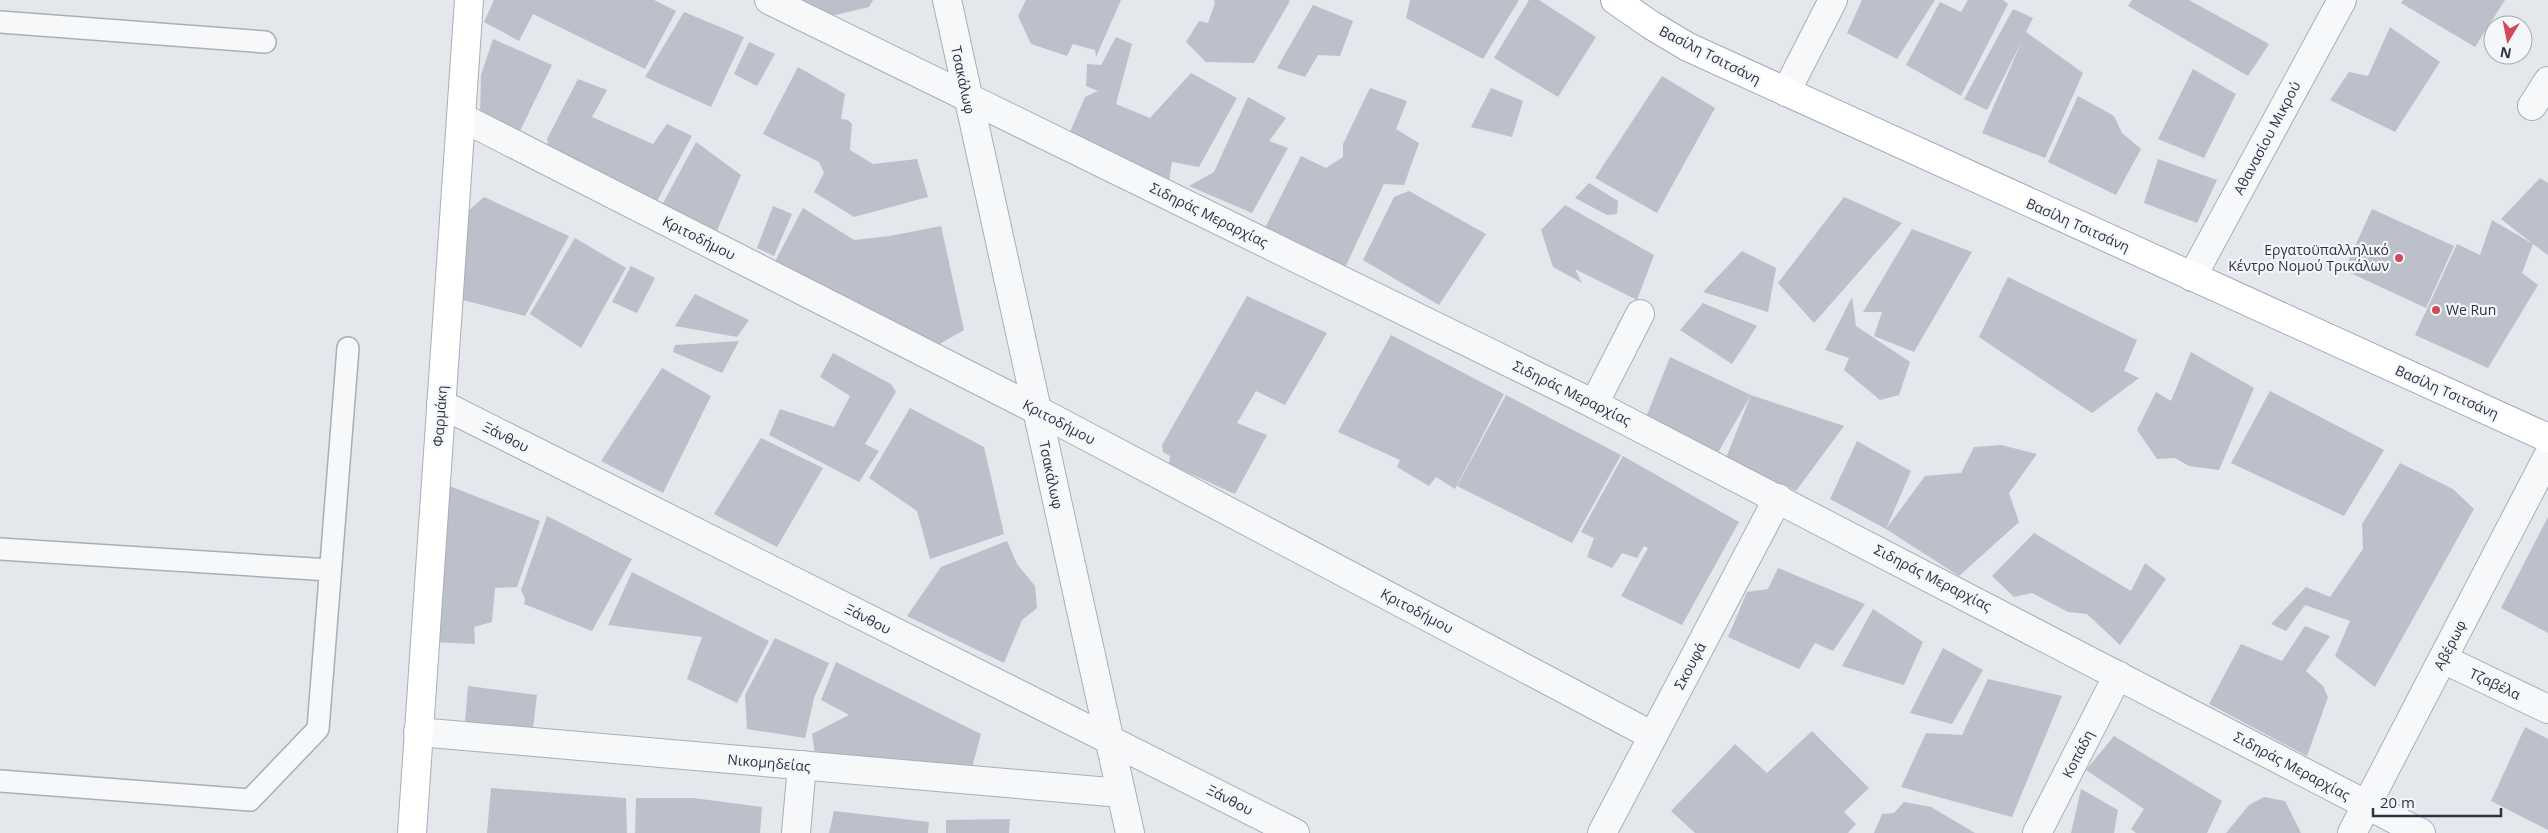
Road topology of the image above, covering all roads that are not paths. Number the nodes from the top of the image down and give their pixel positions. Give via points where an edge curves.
1 (469, 0) edge
2 (769, 0) edge
3 (947, 0) edge
4 (1615, 0) edge
5 (1833, 0) edge
6 (2342, 0) edge
7 (0, 22) edge
8 (266, 42) dead end
9 (2548, 81) edge
10 (1786, 92) junction
11 (966, 96) junction
12 (2532, 106) dead end
13 (461, 117) junction
14 (2192, 277) junction
15 (1640, 314) dead end
16 (348, 348) dead end
17 (441, 404) junction
18 (1594, 404) junction
19 (1037, 410) junction
20 (2548, 438) edge
21 (2548, 456) edge
22 (1778, 498) junction
23 (0, 549) edge
24 (330, 570) junction
25 (2443, 659) junction
26 (2118, 675) junction
27 (2548, 709) edge
28 (418, 732) junction
29 (1653, 736) junction
30 (1108, 739) junction
31 (802, 765) junction
32 (0, 781) edge
33 (1120, 793) junction
34 (2367, 805) junction
35 (412, 833) edge
36 (796, 833) edge
37 (1130, 833) edge
38 (1295, 833) edge
39 (1602, 833) edge
40 (2037, 833) edge
41 (2352, 833) edge
42 (2422, 833) edge

1 - 13 main road, Φαρμάκη
2 - 11 street, Σιδηράς Μεραρχίας
3 - 11 street, Τσακάλωφ
4 - 10 main road, Βασίλη Τσιτσάνη via 1688,47
5 - 10 street
6 - 14 street, Αθανασίου Μικρού
7 - 8 lane
9 - 12 street
10 - 14 main road, Βασίλη Τσιτσάνη
11 - 18 street, Σιδηράς Μεραρχίας
11 - 19 street, Τσακάλωφ
13 - 17 main road, Φαρμάκη
13 - 19 street, Κριτοδήμου
14 - 20 main road, Βασίλη Τσιτσάνη
15 - 18 street
16 - 24 lane
17 - 28 main road, Φαρμάκη
17 - 30 street, Ξάνθου
18 - 22 street, Σιδηράς Μεραρχίας
19 - 29 street, Κριτοδήμου
19 - 30 street, Τσακάλωφ
21 - 25 street, Αβέρωφ
22 - 26 street, Σιδηράς Μεραρχίας
22 - 29 street, Σκουφά
23 - 24 lane
24 - 32 lane via 318,729 250,800
25 - 27 street, Τζαβέλα
25 - 34 street, Αβέρωφ
26 - 34 street, Σιδηράς Μεραρχίας
26 - 40 street, Κοπάδη
28 - 31 street, Νικομηδείας
28 - 35 main road, Φαρμάκη
29 - 39 street, Σκουφά
30 - 33 street, Τσακάλωφ
30 - 38 street, Ξάνθου
31 - 33 street, Νικομηδείας
31 - 36 street
33 - 37 street, Τσακάλωφ
34 - 41 street, Αβέρωφ
34 - 42 street, Σιδηράς Μεραρχίας

